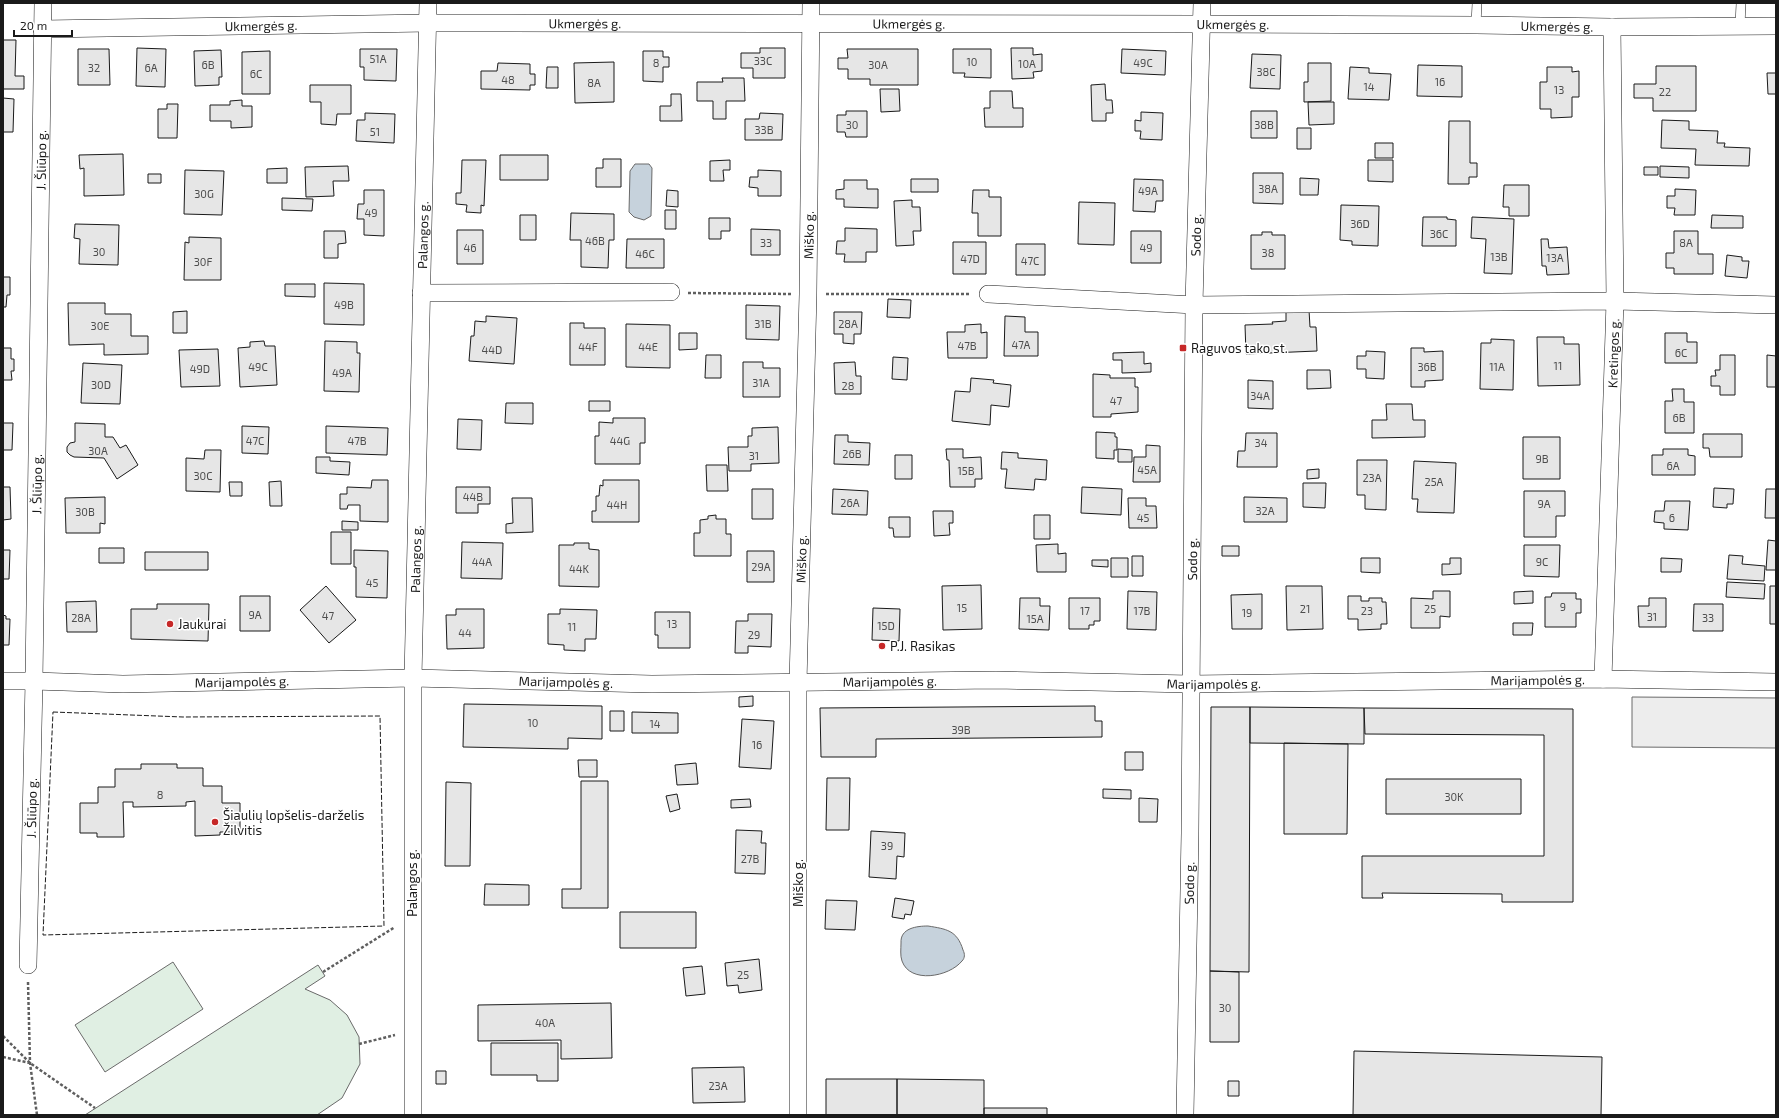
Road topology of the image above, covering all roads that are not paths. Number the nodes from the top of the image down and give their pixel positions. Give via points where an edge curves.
1 (43, 3) edge
2 (428, 3) edge
3 (811, 3) edge
4 (1202, 3) edge
5 (1477, 3) edge
6 (1740, 3) edge
7 (428, 23) junction
8 (810, 24) junction
9 (1201, 24) junction
10 (1476, 25) junction
11 (1740, 26) junction
12 (1776, 26) edge
13 (1612, 27) junction
14 (42, 29) junction
15 (671, 292) road end
16 (421, 294) junction
17 (988, 294) road end
18 (1615, 301) junction
19 (1194, 305) junction
20 (1776, 305) edge
21 (414, 678) junction
22 (1603, 679) junction
23 (34, 680) junction
24 (3, 681) edge
25 (1776, 682) edge
26 (798, 683) junction
27 (1191, 684) junction
28 (28, 965) road end
29 (412, 1115) edge
30 (798, 1115) edge
31 (1185, 1115) edge

1 - 14 street, J. Šliūpo g.
2 - 7 street, Palangos g.
3 - 8 street, Miško g.
4 - 9 street, Sodo g.
5 - 10 lane
6 - 11 lane
7 - 8 street, Ukmergės g.
7 - 14 street, Ukmergės g.
7 - 16 street, Palangos g.
8 - 9 street, Ukmergės g.
8 - 26 street, Miško g. via 808,294
9 - 10 street, Ukmergės g.
9 - 19 street, Sodo g.
10 - 13 street, Ukmergės g.
11 - 12 street, Ukmergės g.
11 - 13 street, Ukmergės g.
13 - 18 street, Kretingos g.
14 - 23 street, J. Šliūpo g.
15 - 16 street
16 - 21 street, Palangos g.
17 - 19 street
18 - 19 street
18 - 20 street
18 - 22 street, Kretingos g.
19 - 27 street, Sodo g.
21 - 23 street, Marijampolės g. via 123,684
21 - 26 street, Marijampolės g. via 652,684
21 - 29 street, Palangos g.
22 - 25 street, Marijampolės g.
22 - 27 street, Marijampolės g.
23 - 24 street, Marijampolės g.
23 - 28 street, J. Šliūpo g.
26 - 27 street, Marijampolės g. via 996,680
26 - 30 street, Miško g.
27 - 31 street, Sodo g.

